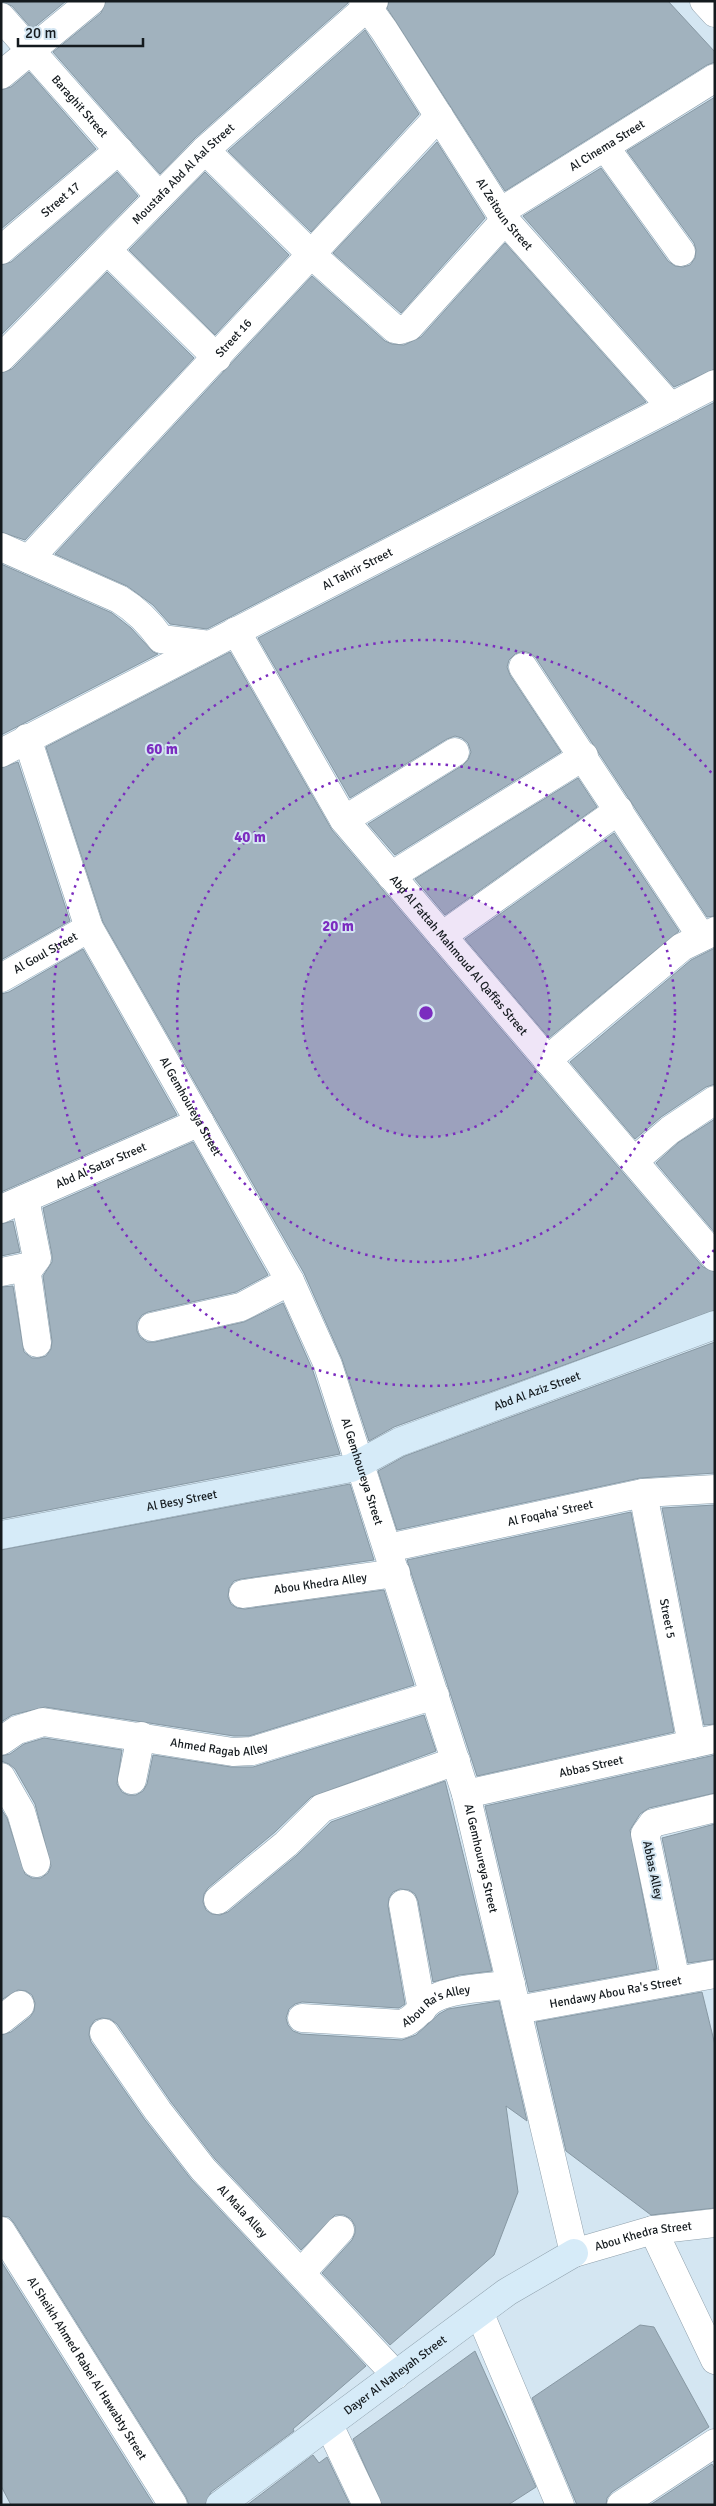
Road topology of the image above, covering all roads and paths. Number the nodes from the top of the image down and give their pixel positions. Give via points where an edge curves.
1 (91, 1) edge
2 (704, 1) edge
3 (368, 3) edge
4 (715, 13) edge
5 (1, 17) edge
6 (31, 51) junction
7 (1, 76) edge
8 (715, 78) edge
9 (439, 116) junction
10 (604, 147) junction
11 (119, 150) junction
12 (205, 150) junction
13 (159, 196) junction
14 (503, 216) junction
15 (1, 250) edge
16 (107, 250) junction
17 (680, 252) dead end
18 (312, 255) junction
19 (1, 358) edge
20 (217, 358) junction
21 (712, 392) edge
22 (672, 406) junction
23 (1, 546) edge
24 (28, 559) junction
25 (236, 631) junction
26 (210, 645) junction
27 (523, 667) dead end
28 (27, 738) junction
29 (2, 752) edge
30 (454, 752) dead end
31 (584, 756) junction
32 (620, 810) junction
33 (344, 820) junction
34 (391, 876) junction
35 (89, 928) junction
36 (708, 934) edge
37 (442, 936) junction
38 (1, 978) edge
39 (547, 1060) junction
40 (715, 1100) edge
41 (200, 1122) junction
42 (634, 1161) junction
43 (13, 1204) edge
44 (715, 1256) edge
45 (14, 1269) edge
46 (290, 1281) junction
47 (715, 1325) edge
48 (152, 1327) dead end
49 (37, 1343) dead end
50 (360, 1463) junction
51 (715, 1489) edge
52 (643, 1493) junction
53 (1, 1535) edge
54 (388, 1548) junction
55 (396, 1573) junction
56 (243, 1594) dead end
57 (435, 1695) junction
58 (141, 1736) junction
59 (1, 1741) edge
60 (703, 1742) edge
61 (456, 1762) junction
62 (1, 1777) edge
63 (132, 1780) dead end
64 (466, 1794) junction
65 (715, 1808) edge
66 (36, 1863) dead end
67 (218, 1900) dead end
68 (403, 1904) dead end
69 (714, 1980) edge
70 (676, 1981) junction
71 (514, 1997) junction
72 (422, 2010) junction
73 (302, 2018) dead end
74 (104, 2034) dead end
75 (715, 2223) edge
76 (340, 2230) dead end
77 (653, 2230) junction
78 (1, 2231) edge
79 (574, 2254) junction
80 (301, 2273) junction
81 (692, 2312) junction
82 (480, 2314) junction
83 (715, 2334) edge
84 (715, 2360) edge
85 (396, 2376) junction
86 (329, 2425) junction
87 (715, 2443) edge
88 (551, 2501) edge
89 (174, 2505) edge
90 (220, 2505) edge
91 (367, 2505) edge
92 (621, 2505) edge

1 - 6 street
2 - 4 street
3 - 9 street, Al Zeitoun Street
3 - 12 street, Moustafa Abd Al Aal Street
5 - 6 street, Baraghit Street
6 - 7 street
6 - 11 street, Baraghit Street
8 - 10 street, Al Cinema Street
9 - 14 street, Al Zeitoun Street
9 - 18 street, Street 16
10 - 14 street, Al Cinema Street
10 - 17 street
11 - 13 street, Baraghit Street
11 - 15 street, Street 17
12 - 13 street, Moustafa Abd Al Aal Street
12 - 18 street
13 - 16 street, Moustafa Abd Al Aal Street
14 - 18 street, Al Cinema Street via 405,329 390,326
14 - 22 street, Al Zeitoun Street
16 - 19 street, Moustafa Abd Al Aal Street
16 - 20 street
18 - 20 street, Street 16
20 - 24 street, Street 16
21 - 22 street, Al Tahrir Street
22 - 25 street, Al Tahrir Street
23 - 24 street
24 - 26 street via 136,609 161,639
25 - 26 street, Al Tahrir Street
25 - 33 street, Abd Al Fattah Mahmoud Al Qaffas Street
26 - 28 street, Al Tahrir Street
27 - 31 street
28 - 29 street, Al Tahrir Street
28 - 35 street, Al Gemhoureya Street
30 - 33 street
31 - 32 street
31 - 34 street
32 - 36 street
32 - 37 street
33 - 34 street, Abd Al Fattah Mahmoud Al Qaffas Street
34 - 37 street, Abd Al Fattah Mahmoud Al Qaffas Street
35 - 38 street, Al Goul Street
35 - 41 street, Al Gemhoureya Street
36 - 39 street via 670,956
37 - 39 street, Abd Al Fattah Mahmoud Al Qaffas Street
39 - 42 street, Abd Al Fattah Mahmoud Al Qaffas Street
40 - 42 street via 670,1130
41 - 43 street, Abd Al Satar Street
41 - 46 street, Al Gemhoureya Street
42 - 44 street, Abd Al Fattah Mahmoud Al Qaffas Street
43 - 45 street via 37,1253 35,1263
45 - 49 street
46 - 48 street via 241,1307
46 - 50 street, Al Gemhoureya Street via 328,1365
47 - 50 street, Abd Al Aziz Street via 399,1442
50 - 53 street, Al Besy Street via 336,1472
50 - 54 street, Al Gemhoureya Street
51 - 52 street, Al Foqaha' Street
52 - 54 street, Al Foqaha' Street
52 - 60 street, Street 5
54 - 55 street, Al Gemhoureya Street
55 - 56 street, Abou Khedra Alley
55 - 57 street, Al Gemhoureya Street
57 - 58 street, Ahmed Ragab Alley via 252,1751 234,1752
57 - 61 street, Al Gemhoureya Street
58 - 59 street, Ahmed Ragab Alley via 43,1722 17,1730
58 - 63 street
60 - 64 street, Abbas Street
61 - 64 street, Al Gemhoureya Street
61 - 67 street via 322,1808 281,1848
62 - 66 street via 21,1812
64 - 71 street, Al Gemhoureya Street
65 - 70 street, Abbas Alley via 653,1823 646,1834
68 - 72 street
69 - 70 street, Hendawy Abou Ra's Street
70 - 71 street, Hendawy Abou Ra's Street
71 - 72 street, Abou Ra's Alley via 442,1996
71 - 79 street, Al Gemhoureya Street
72 - 73 street, Abou Ra's Alley via 402,2024
74 - 80 street, Al Mala Alley via 180,2140
75 - 77 street, Abou Khedra Street
76 - 80 street
77 - 79 street, Abou Khedra Street
77 - 81 street
78 - 89 street, Al Sheikh Ahmed Rabei Al Hawabty Street
79 - 82 street, Dayer Al Naheyah Street via 507,2292
80 - 85 street, Al Mala Alley
81 - 83 street
81 - 84 street
82 - 85 street, Dayer Al Naheyah Street
82 - 88 street
85 - 86 street, Dayer Al Naheyah Street
86 - 90 street, Dayer Al Naheyah Street
86 - 91 street
87 - 92 street

